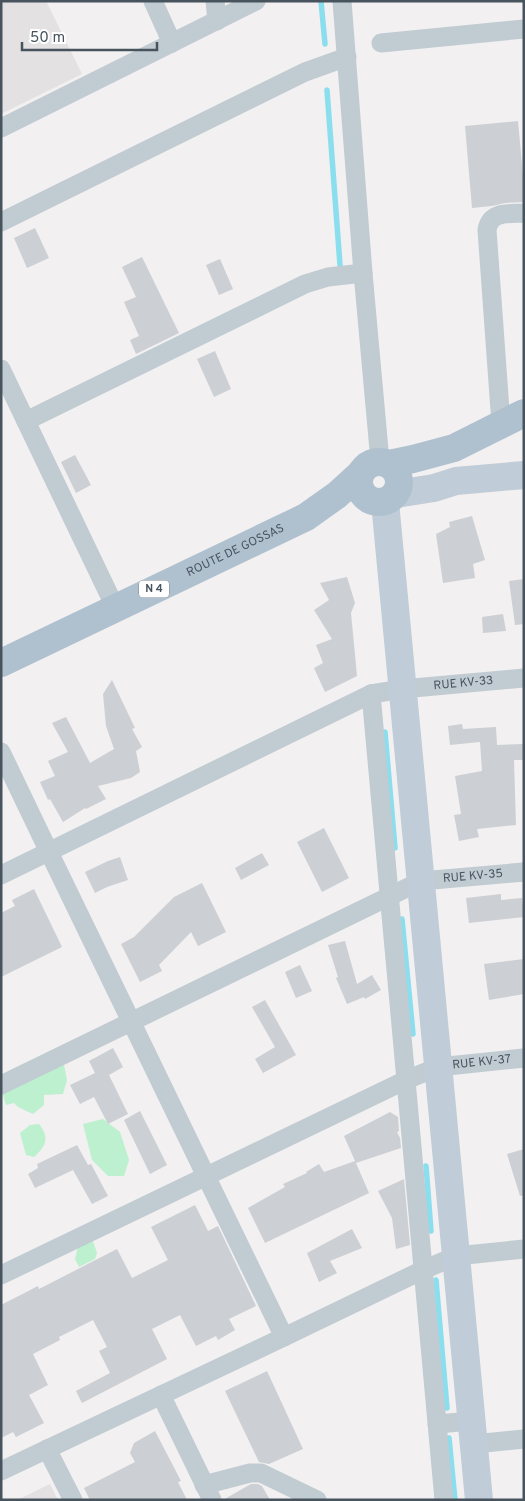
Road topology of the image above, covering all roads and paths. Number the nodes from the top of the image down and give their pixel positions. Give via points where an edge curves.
1 (152, 1) edge
2 (215, 1) edge
3 (256, 1) edge
4 (342, 1) edge
5 (217, 21) junction
6 (524, 29) edge
7 (172, 43) junction
8 (381, 43) dead end
9 (347, 57) junction
10 (1, 128) edge
11 (524, 213) edge
12 (1, 222) edge
13 (363, 273) junction
14 (1, 369) edge
15 (513, 419) edge
16 (26, 420) junction
17 (454, 448) junction
18 (424, 473) junction
19 (524, 475) edge
20 (456, 482) junction
21 (383, 484) junction
22 (116, 607) junction
23 (1, 662) edge
24 (524, 678) edge
25 (402, 689) junction
26 (371, 694) junction
27 (1, 752) edge
28 (48, 852) junction
29 (524, 872) edge
30 (1, 875) edge
31 (420, 881) junction
32 (390, 896) junction
33 (131, 1022) junction
34 (524, 1058) edge
35 (438, 1066) junction
36 (406, 1080) junction
37 (1, 1085) edge
38 (207, 1177) junction
39 (524, 1249) edge
40 (456, 1256) junction
41 (423, 1270) junction
42 (1, 1275) edge
43 (284, 1337) junction
44 (161, 1395) junction
45 (437, 1424) junction
46 (473, 1432) junction
47 (524, 1439) edge
48 (47, 1450) junction
49 (1, 1471) edge
50 (208, 1492) edge
51 (73, 1500) edge
52 (317, 1500) edge
53 (444, 1500) edge
54 (479, 1500) edge

1 - 7 street
2 - 5 street
3 - 5 street
4 - 9 street
5 - 7 street
6 - 8 street
7 - 10 street
9 - 12 street via 305,72
9 - 13 street
11 - 15 street via 500,215 488,223 487,230
13 - 16 street via 328,277 305,284
13 - 21 street
14 - 16 street
15 - 17 main road, N 4
16 - 22 street
17 - 18 main road, N 4
17 - 21 main road, N 4 via 413,459
18 - 20 street
18 - 21 main road, N 4
19 - 20 street
20 - 21 street via 434,488
21 - 22 main road, ROUTE DE GOSSAS / N 4 via 343,490 306,516
21 - 25 street
22 - 23 main road, ROUTE DE GOSSAS / N 4
24 - 25 street, RUE KV-33
25 - 26 street, RUE KV-33
25 - 31 street
26 - 28 street, RUE KV-33
26 - 32 street
27 - 28 street
28 - 30 street, RUE KV-33
28 - 33 street
29 - 31 street, RUE KV-35
31 - 32 street
31 - 35 street
32 - 33 street
32 - 36 street
33 - 37 street
33 - 38 street
34 - 35 street, RUE KV-37
35 - 36 street, RUE KV-37
35 - 40 street
36 - 38 street, RUE KV-37
36 - 41 street
38 - 42 street, RUE KV-37
38 - 43 street
39 - 40 street
40 - 41 street
40 - 46 street
41 - 43 street
41 - 45 street
43 - 44 street
44 - 48 street
44 - 50 street
45 - 46 street
45 - 53 street
46 - 47 street
46 - 54 street
48 - 49 street
48 - 51 street
50 - 52 street via 256,1472

